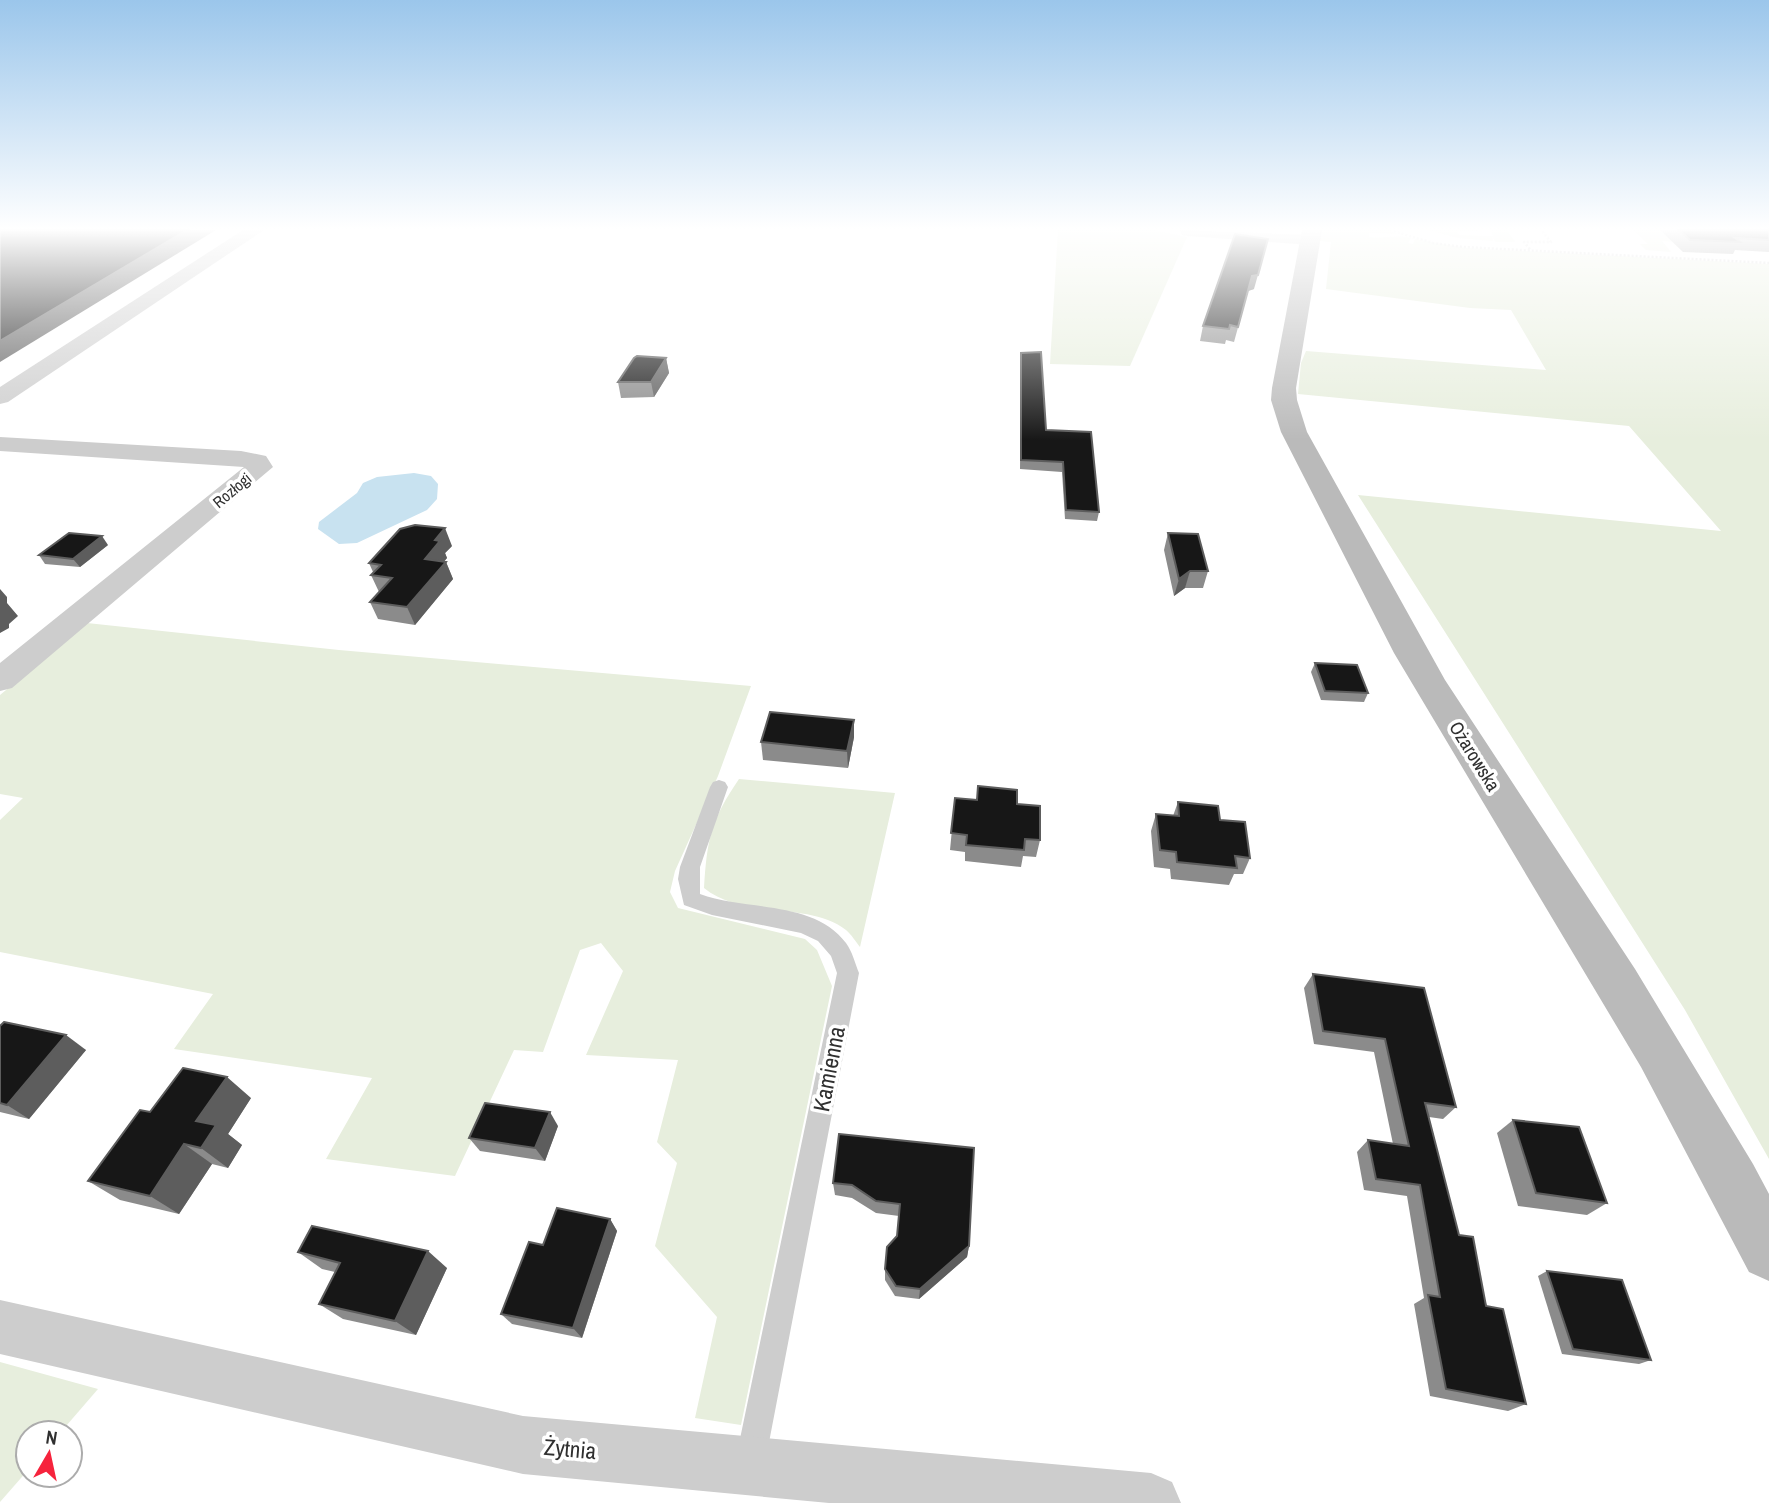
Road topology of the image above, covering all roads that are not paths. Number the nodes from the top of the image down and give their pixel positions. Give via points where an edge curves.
1 (148, 300) edge
2 (1300, 300) edge
3 (0, 397) edge
4 (0, 444) edge
5 (0, 680) edge
6 (719, 787) dead end
7 (1769, 1252) edge
8 (0, 1327) edge
9 (749, 1465) junction
10 (1136, 1502) edge

1 - 3 street
2 - 7 main road, Ożarowska via 1284,388 1294,432 1400,633 1641,1020
4 - 5 street, Rozłogi via 241,459 257,461 260,467
6 - 9 lane, Kamienna via 690,867 691,899 708,908 813,926 835,940 845,954 848,973
8 - 9 street, Żytnia via 523,1445
9 - 10 street, Żytnia

